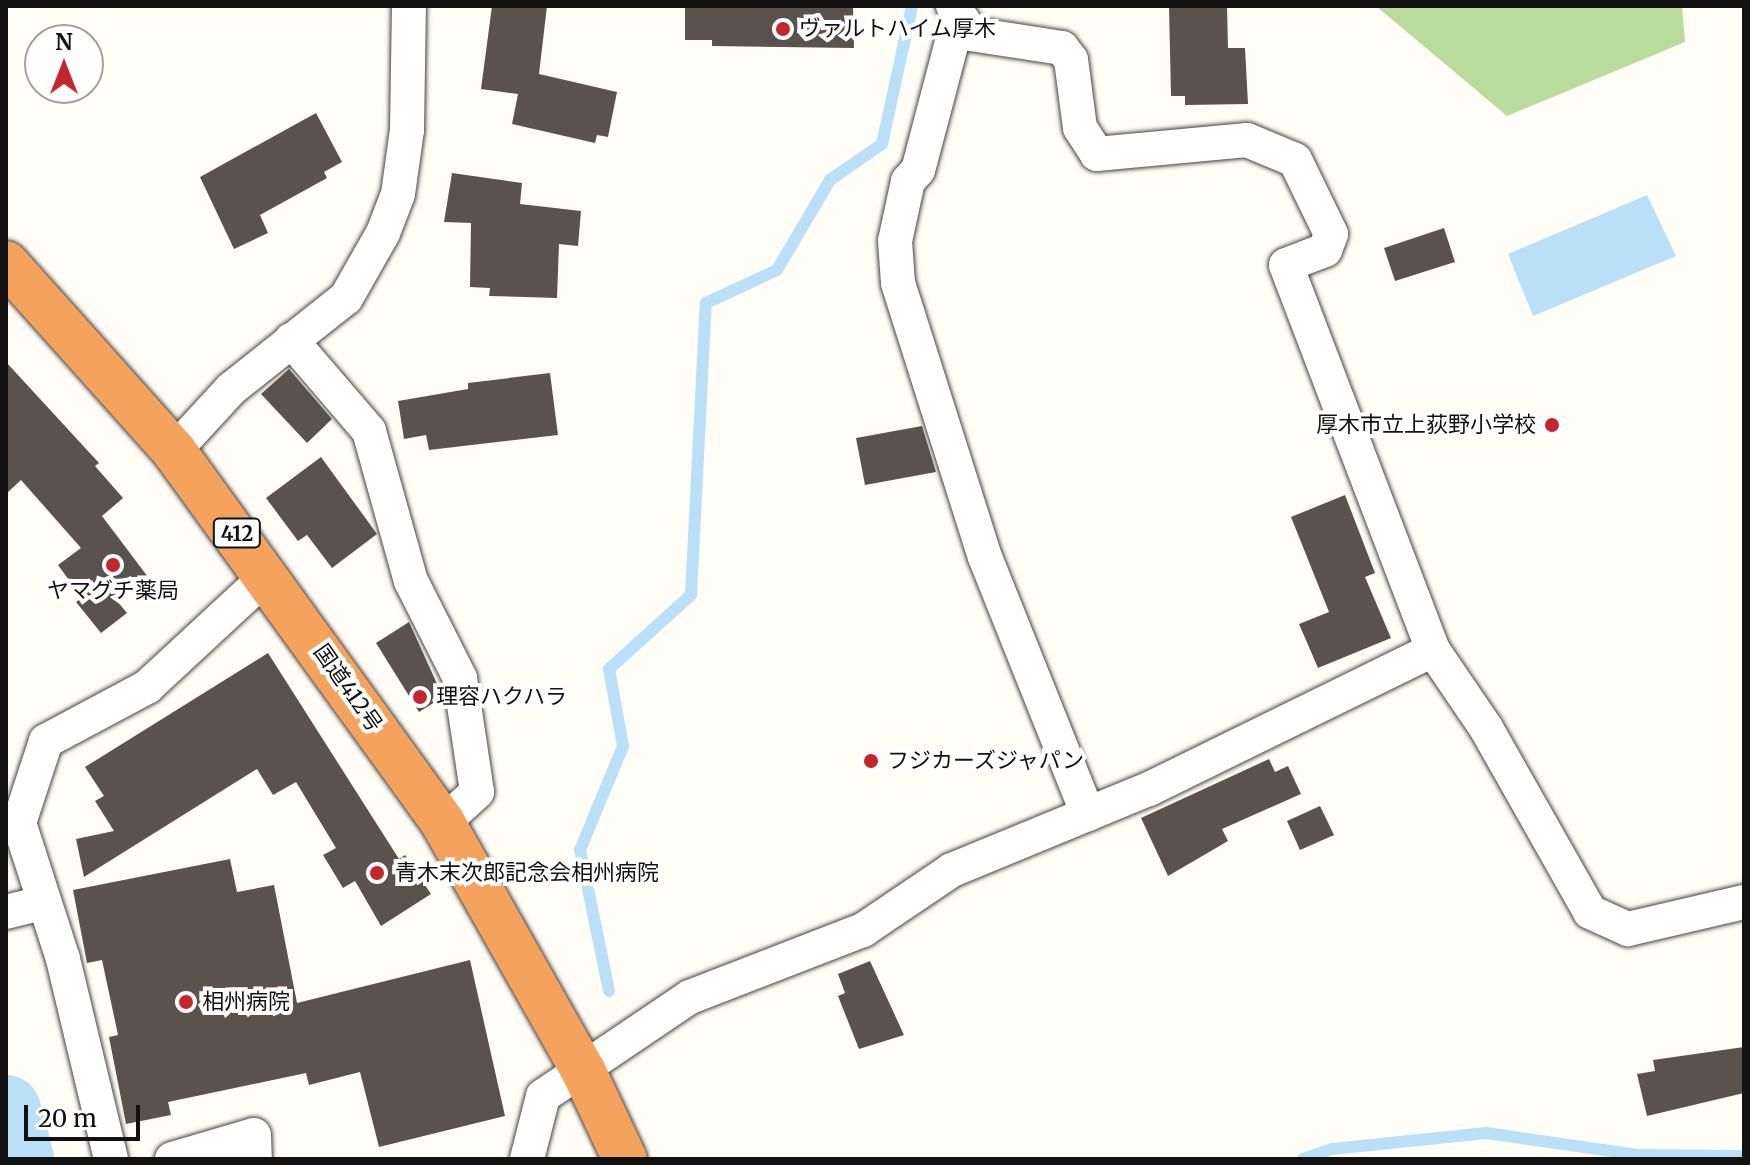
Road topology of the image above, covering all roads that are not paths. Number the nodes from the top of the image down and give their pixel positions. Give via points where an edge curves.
1 (409, 6) edge
2 (955, 12) edge
3 (6, 263) edge
4 (291, 340) junction
5 (174, 451) junction
6 (268, 575) junction
7 (1433, 650) junction
8 (1088, 814) junction
9 (443, 823) junction
10 (1744, 902) edge
11 (42, 903) junction
12 (6, 912) edge
13 (584, 1072) junction
14 (111, 1159) edge
15 (172, 1159) edge
16 (255, 1159) edge
17 (527, 1159) edge
18 (625, 1159) edge

1 - 4 street via 407,130 398,194 346,298
2 - 7 street via 972,34 1062,48 1071,60 1080,128 1097,154 1247,140 1295,160 1331,234 1325,250 1286,265
2 - 8 street via 918,170 908,181 895,241 898,283 985,557
3 - 5 highway, 国道412号 / 412
4 - 5 street via 231,389
4 - 9 street via 369,431 411,581 460,678 477,792
5 - 6 highway, 国道412号 / 412
6 - 9 highway, 国道412号 / 412
6 - 11 street via 147,687 46,741 19,823
7 - 8 street
7 - 10 street via 1486,728 1590,912 1628,929
8 - 13 street via 952,870 863,930 690,997
9 - 13 highway, 国道412号 / 412
11 - 12 street
11 - 14 street via 63,959
13 - 17 street via 543,1096
13 - 18 highway, 国道412号 / 412
15 - 16 street via 254,1135

